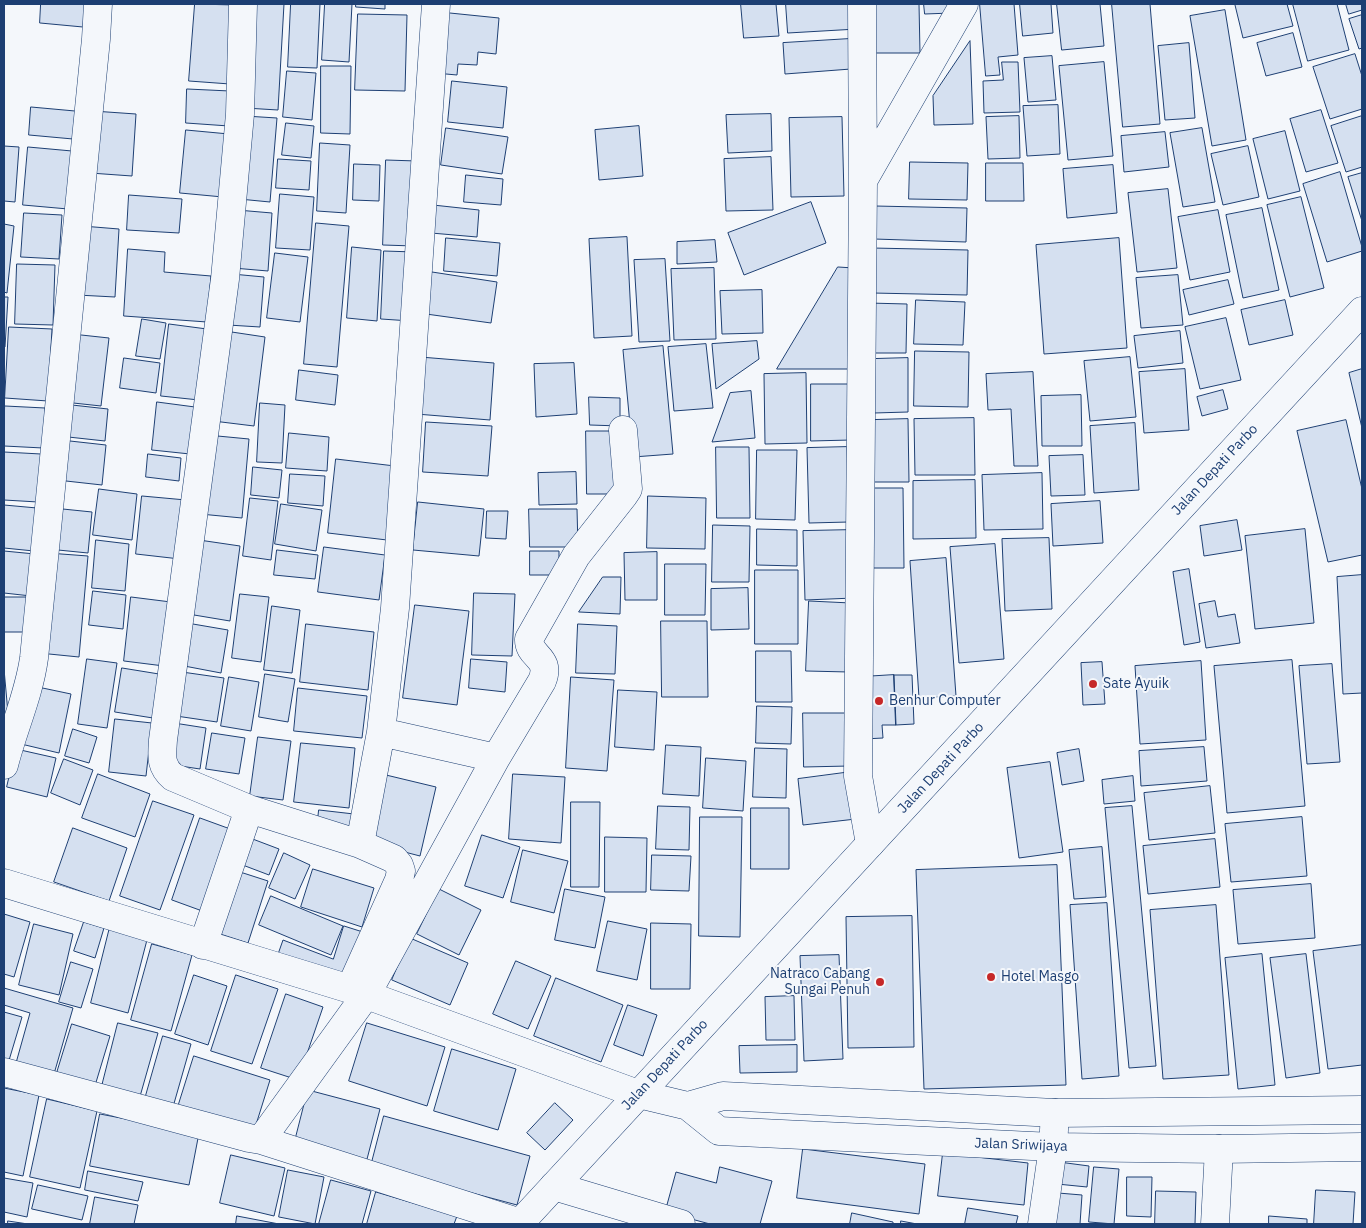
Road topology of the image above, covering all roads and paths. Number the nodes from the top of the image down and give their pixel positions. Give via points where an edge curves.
1 (98, 4) edge
2 (243, 4) edge
3 (436, 4) edge
4 (862, 4) edge
5 (964, 4) edge
6 (863, 181) junction
7 (1362, 312) edge
8 (623, 430) dead end
9 (381, 732) junction
10 (486, 756) junction
11 (4, 766) edge
12 (249, 809) junction
13 (360, 844) junction
14 (870, 844) junction
15 (4, 883) edge
16 (203, 945) junction
17 (358, 992) junction
18 (4, 1072) edge
19 (638, 1094) junction
20 (688, 1106) junction
21 (1362, 1110) edge
22 (1055, 1113) junction
23 (249, 1138) junction
24 (1053, 1147) junction
25 (1362, 1147) edge
26 (1219, 1149) junction
27 (554, 1186) junction
28 (520, 1224) edge
29 (681, 1224) edge
30 (1042, 1224) edge
31 (1215, 1224) edge

1 - 11 street via 32,677
2 - 12 street via 240,114 225,279 162,753 166,771 174,777
3 - 9 street via 396,598
4 - 6 street
5 - 6 street
6 - 14 street via 858,776
7 - 14 street, Jalan Depati Parbo
8 - 10 street via 628,489 576,556 532,633 529,639 544,676
9 - 10 street
9 - 13 street
10 - 17 street
12 - 13 street
12 - 16 street
13 - 17 street via 394,859 402,872
14 - 19 street, Jalan Depati Parbo
15 - 16 street, Jalan Sriwijaya
16 - 17 street, Jalan Sriwijaya
17 - 19 street, Jalan Sriwijaya
17 - 23 street
18 - 23 street
19 - 20 street, Jalan Sriwijaya
19 - 27 street, Jalan Depati Parbo
20 - 22 street, Jalan Sriwijaya via 723,1096
20 - 24 street, Jalan Sriwijaya via 720,1131
21 - 22 street, Jalan Sriwijaya
22 - 24 street
23 - 28 street
24 - 26 street, Jalan Sriwijaya
24 - 30 street
25 - 26 street, Jalan Sriwijaya
26 - 31 street
27 - 28 street, Jalan Depati Parbo
27 - 29 street

